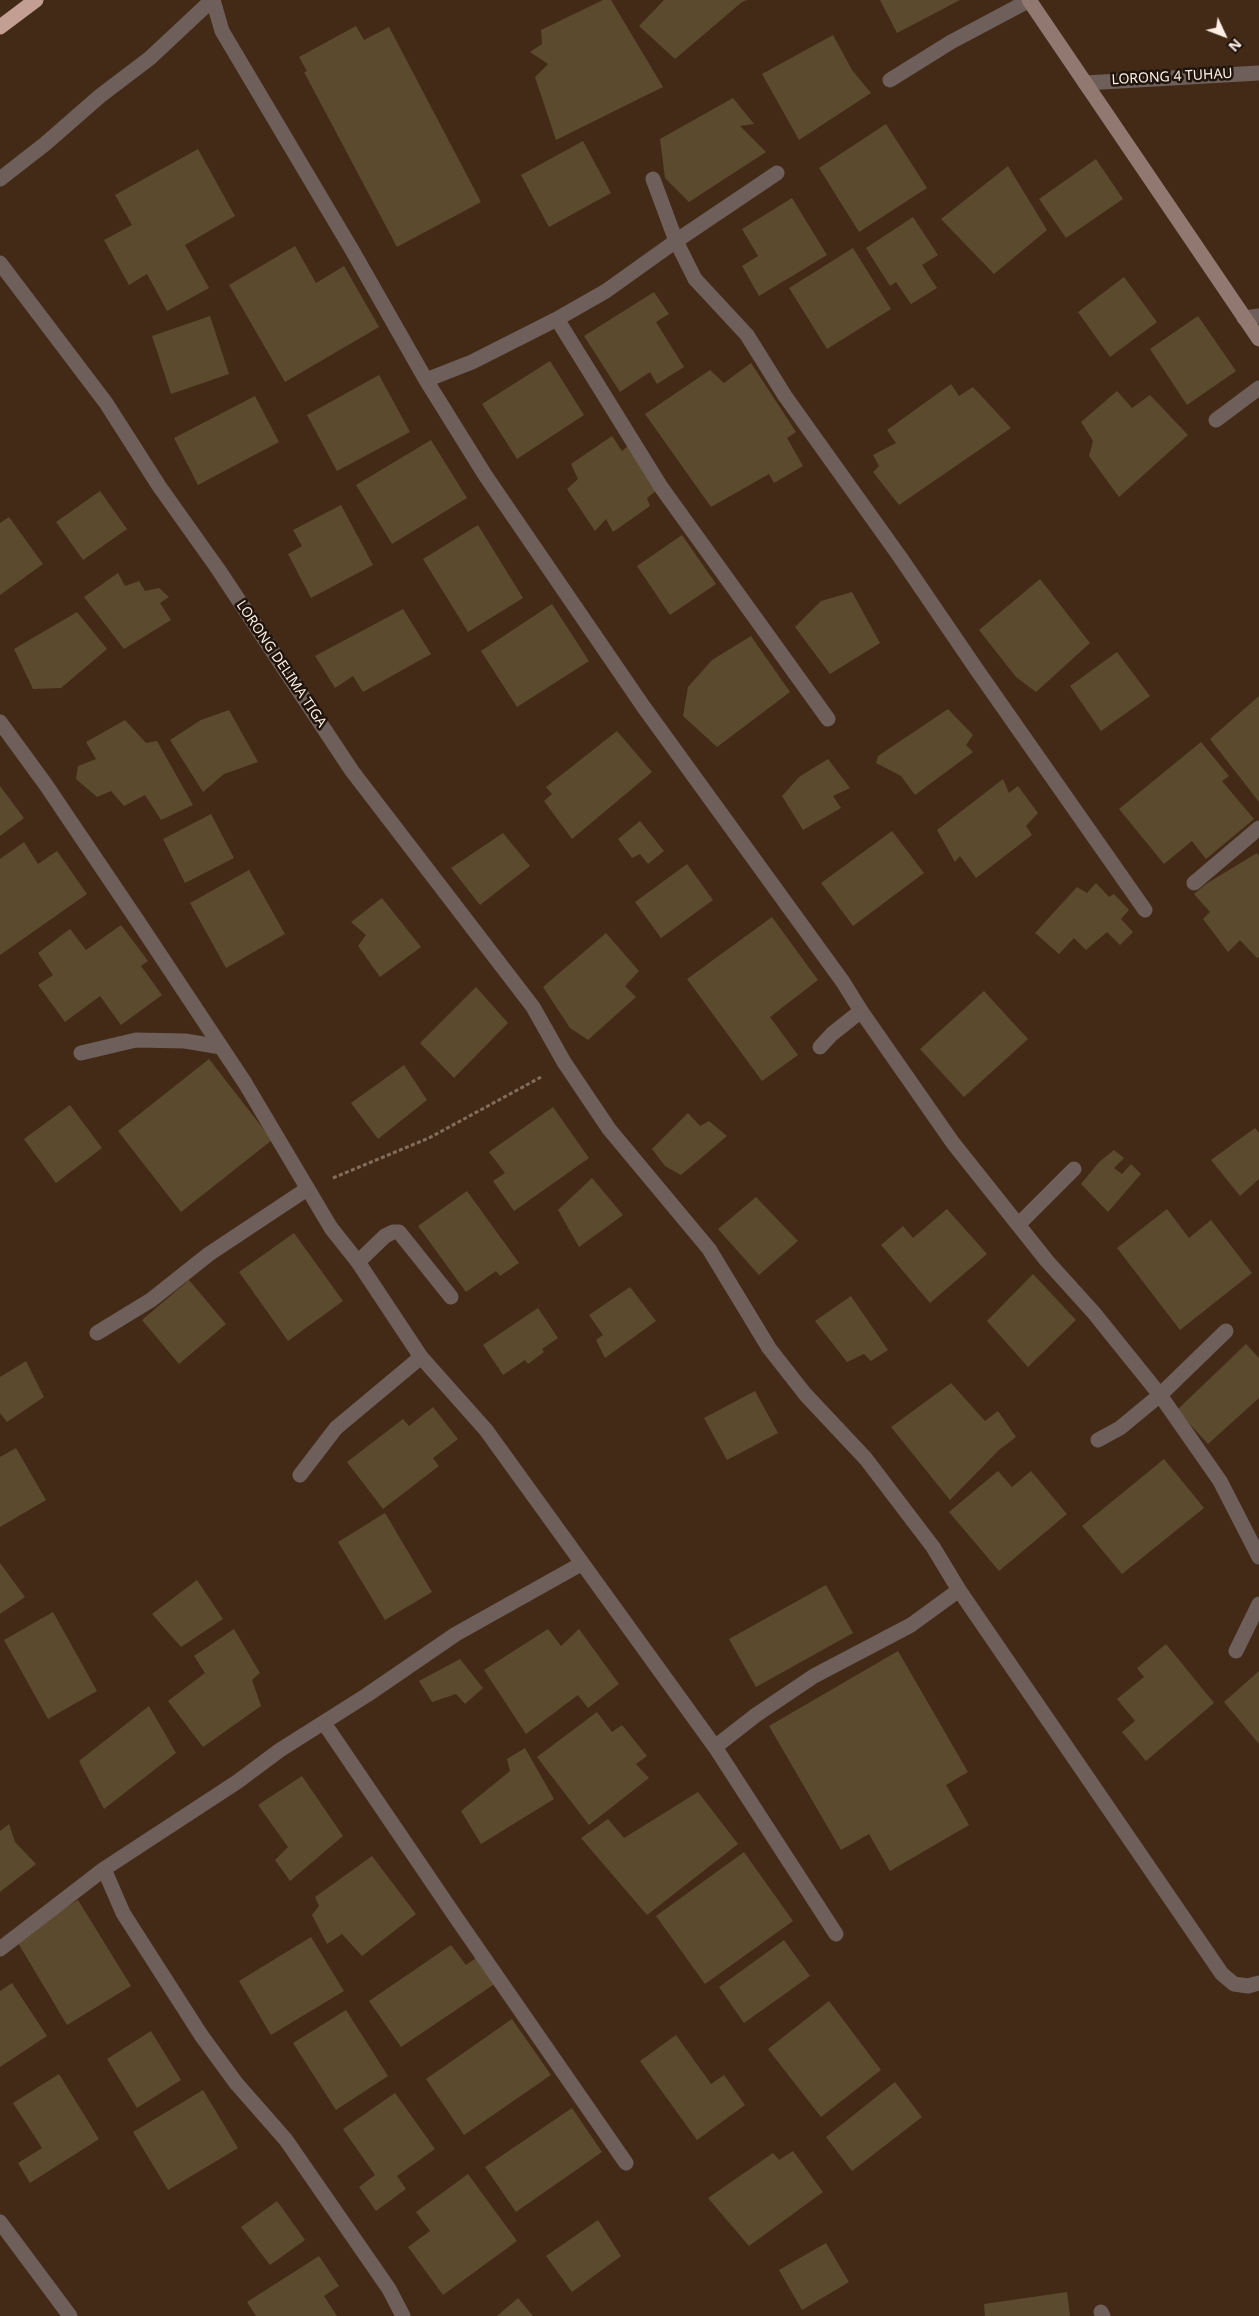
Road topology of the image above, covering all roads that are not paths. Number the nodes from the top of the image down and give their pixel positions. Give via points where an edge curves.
1 (36, 0) edge
2 (212, 0) edge
3 (1030, 0) edge
4 (0, 27) edge
5 (1259, 73) edge
6 (890, 80) dead end
7 (1085, 83) junction
8 (777, 173) dead end
9 (0, 179) edge
10 (653, 180) dead end
11 (676, 241) junction
12 (0, 263) edge
13 (1252, 317) edge
14 (557, 319) junction
15 (1259, 339) edge
16 (426, 380) junction
17 (1259, 388) edge
18 (1216, 420) dead end
19 (828, 719) dead end
20 (0, 722) edge
21 (1259, 828) edge
22 (1194, 883) dead end
23 (1145, 910) dead end
24 (861, 1010) junction
25 (221, 1047) junction
26 (820, 1047) dead end
27 (81, 1053) dead end
28 (1074, 1169) dead end
29 (307, 1189) junction
30 (1019, 1224) junction
31 (358, 1262) junction
32 (451, 1297) dead end
33 (1226, 1331) dead end
34 (97, 1333) dead end
35 (421, 1357) junction
36 (1160, 1395) junction
37 (1098, 1440) dead end
38 (300, 1475) dead end
39 (1259, 1557) edge
40 (581, 1564) junction
41 (959, 1590) junction
42 (1259, 1604) edge
43 (1236, 1651) dead end
44 (324, 1723) junction
45 (715, 1747) junction
46 (104, 1869) junction
47 (836, 1934) dead end
48 (0, 1949) edge
49 (1259, 1983) edge
50 (626, 2163) dead end
51 (0, 2222) edge
52 (70, 2316) edge
53 (403, 2316) edge

1 - 4 highway
2 - 9 street via 150,58
2 - 16 street via 222,31
3 - 6 street
3 - 7 street
5 - 7 street, LORONG 4 TUHAU
7 - 13 street
8 - 11 street
10 - 11 street
11 - 14 street via 606,291
11 - 23 street via 695,279 746,335 784,396
12 - 41 street, LORONG DELIMA TIGA via 106,403 352,771 533,1007 564,1062 609,1129 709,1249 769,1348 804,1394 866,1458 933,1547
13 - 15 street
14 - 16 street via 472,362
14 - 19 street via 661,487
16 - 24 street via 566,596
17 - 18 street
20 - 25 street
21 - 22 street
24 - 26 street
24 - 30 street via 953,1143
25 - 27 street via 185,1040 136,1040
25 - 29 street
28 - 30 street
29 - 31 street via 331,1228
29 - 34 street via 209,1254 151,1300
30 - 36 street
31 - 32 street via 385,1236 399,1232
31 - 35 street
33 - 36 street
35 - 38 street via 336,1428
35 - 40 street via 486,1430
36 - 37 street via 1120,1428
36 - 39 street via 1220,1481
40 - 44 street via 456,1634
40 - 45 street
41 - 45 street via 911,1625 814,1676
41 - 49 street, LORONG DELIMA TIGA via 1222,1974 1234,1984 1248,1986
42 - 43 street
44 - 46 street
44 - 50 street
45 - 47 street
46 - 48 street
46 - 53 street via 123,1913 201,2035 236,2083 286,2140 389,2289
51 - 52 street

